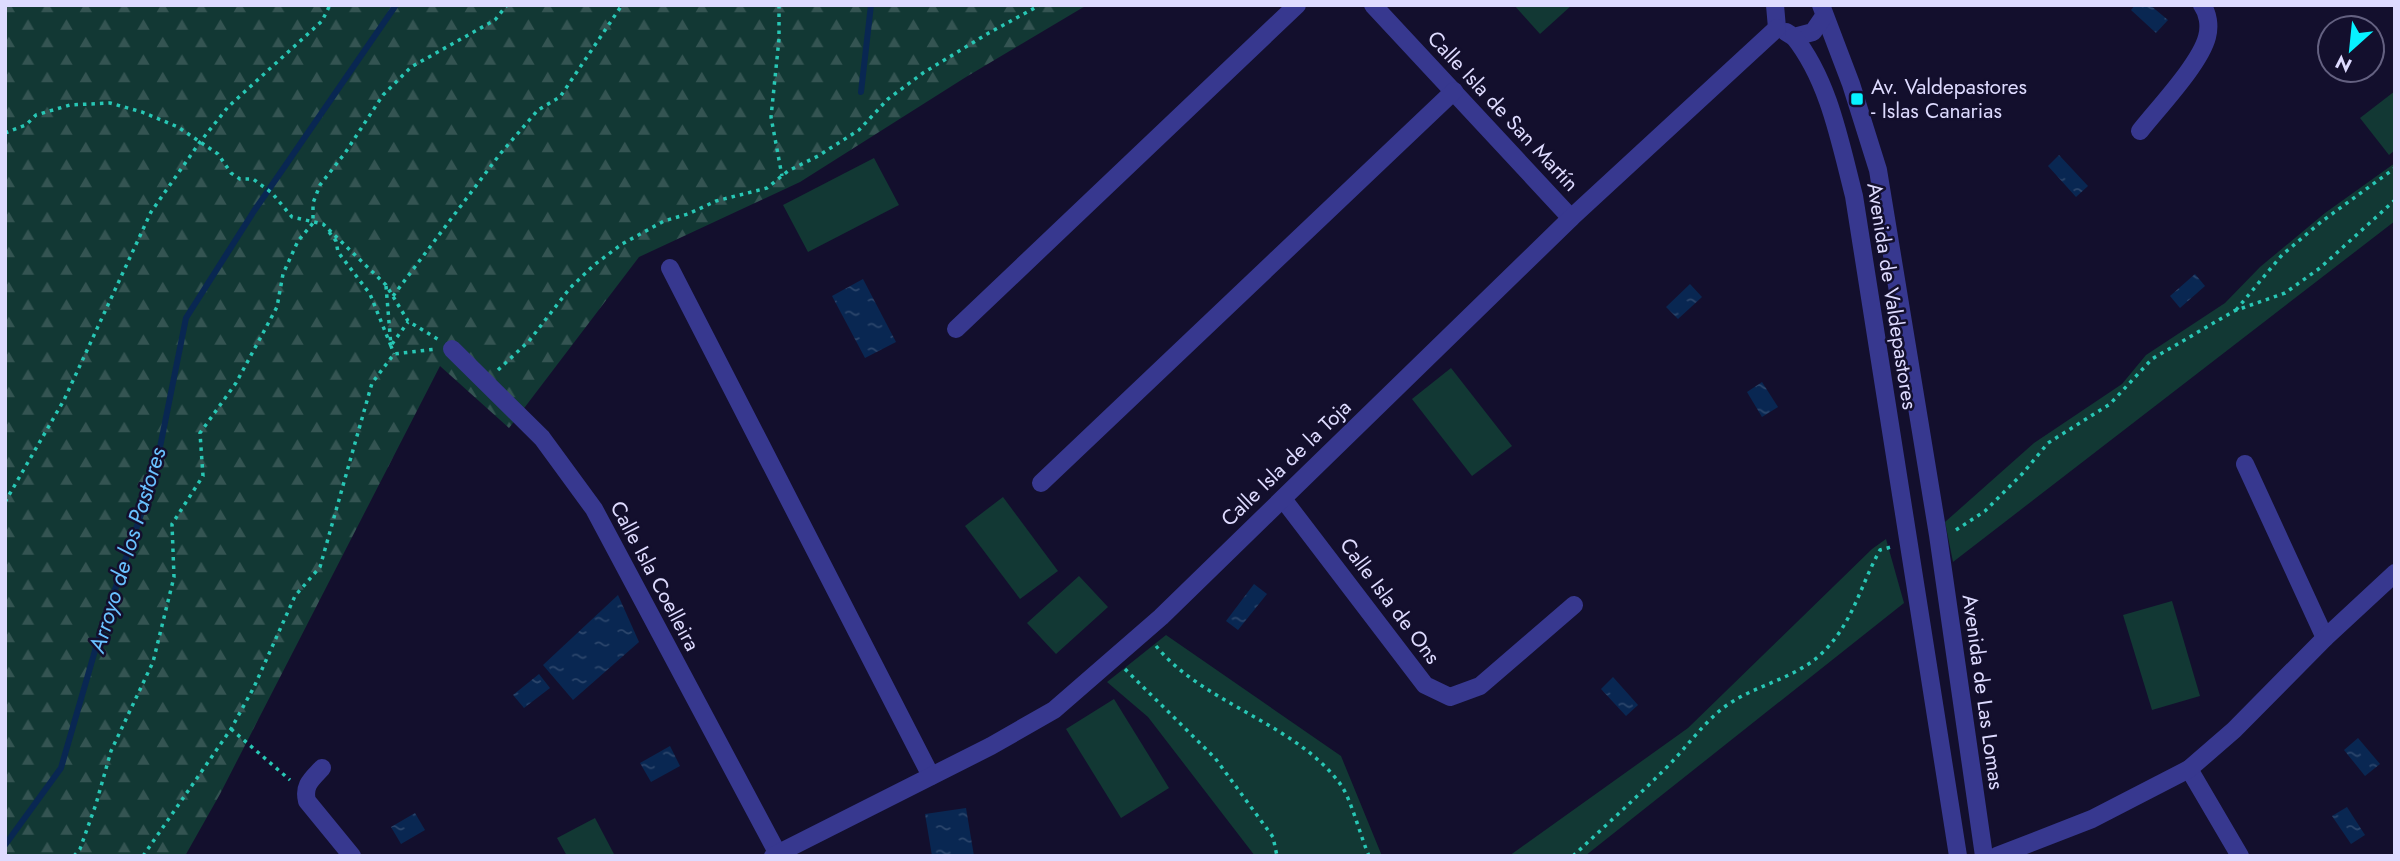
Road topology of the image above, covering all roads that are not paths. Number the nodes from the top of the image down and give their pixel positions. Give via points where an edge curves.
1 (1297, 5) edge
2 (1373, 5) edge
3 (1775, 5) edge
4 (2202, 5) edge
5 (1823, 10) edge
6 (1777, 28) junction
7 (1794, 37) junction
8 (1454, 91) junction
9 (2140, 131) dead end
10 (1571, 218) junction
11 (670, 268) dead end
12 (956, 329) dead end
13 (452, 349) road end
14 (2245, 464) dead end
15 (1041, 483) dead end
16 (1283, 499) junction
17 (1938, 535) joint
18 (2395, 573) edge
19 (1574, 605) dead end
20 (2325, 638) junction
21 (323, 768) dead end
22 (2189, 769) junction
23 (931, 776) junction
24 (777, 855) edge
25 (352, 856) edge
26 (1958, 856) edge
27 (1984, 856) edge
28 (1997, 856) edge
29 (2240, 856) edge

1 - 12 street
2 - 8 street, Calle Isla de San Martín
3 - 6 street
4 - 9 street via 2207,13 2207,36 2194,63
5 - 7 street via 1813,32
5 - 17 street, Avenida de Valdepastores via 1878,170
6 - 7 street
6 - 10 street, Calle Isla de la Toja
7 - 26 street, Avenida de Valdepastores via 1806,52 1833,114 1854,196
8 - 10 street, Calle Isla de San Martín
8 - 15 street
10 - 16 street, Calle Isla de la Toja
11 - 23 street
13 - 24 street, Calle Isla Coelleira via 542,438 594,509
14 - 20 street
16 - 19 street, Calle Isla de Ons via 1425,685 1450,697 1480,686
16 - 23 street, Calle Isla de la Toja via 1054,710
17 - 27 street, Avenida de Las Lomas
18 - 20 street
20 - 22 street
21 - 25 street via 307,785 307,801
22 - 28 street via 2092,820
22 - 29 street
23 - 24 street, Calle Isla de la Toja

